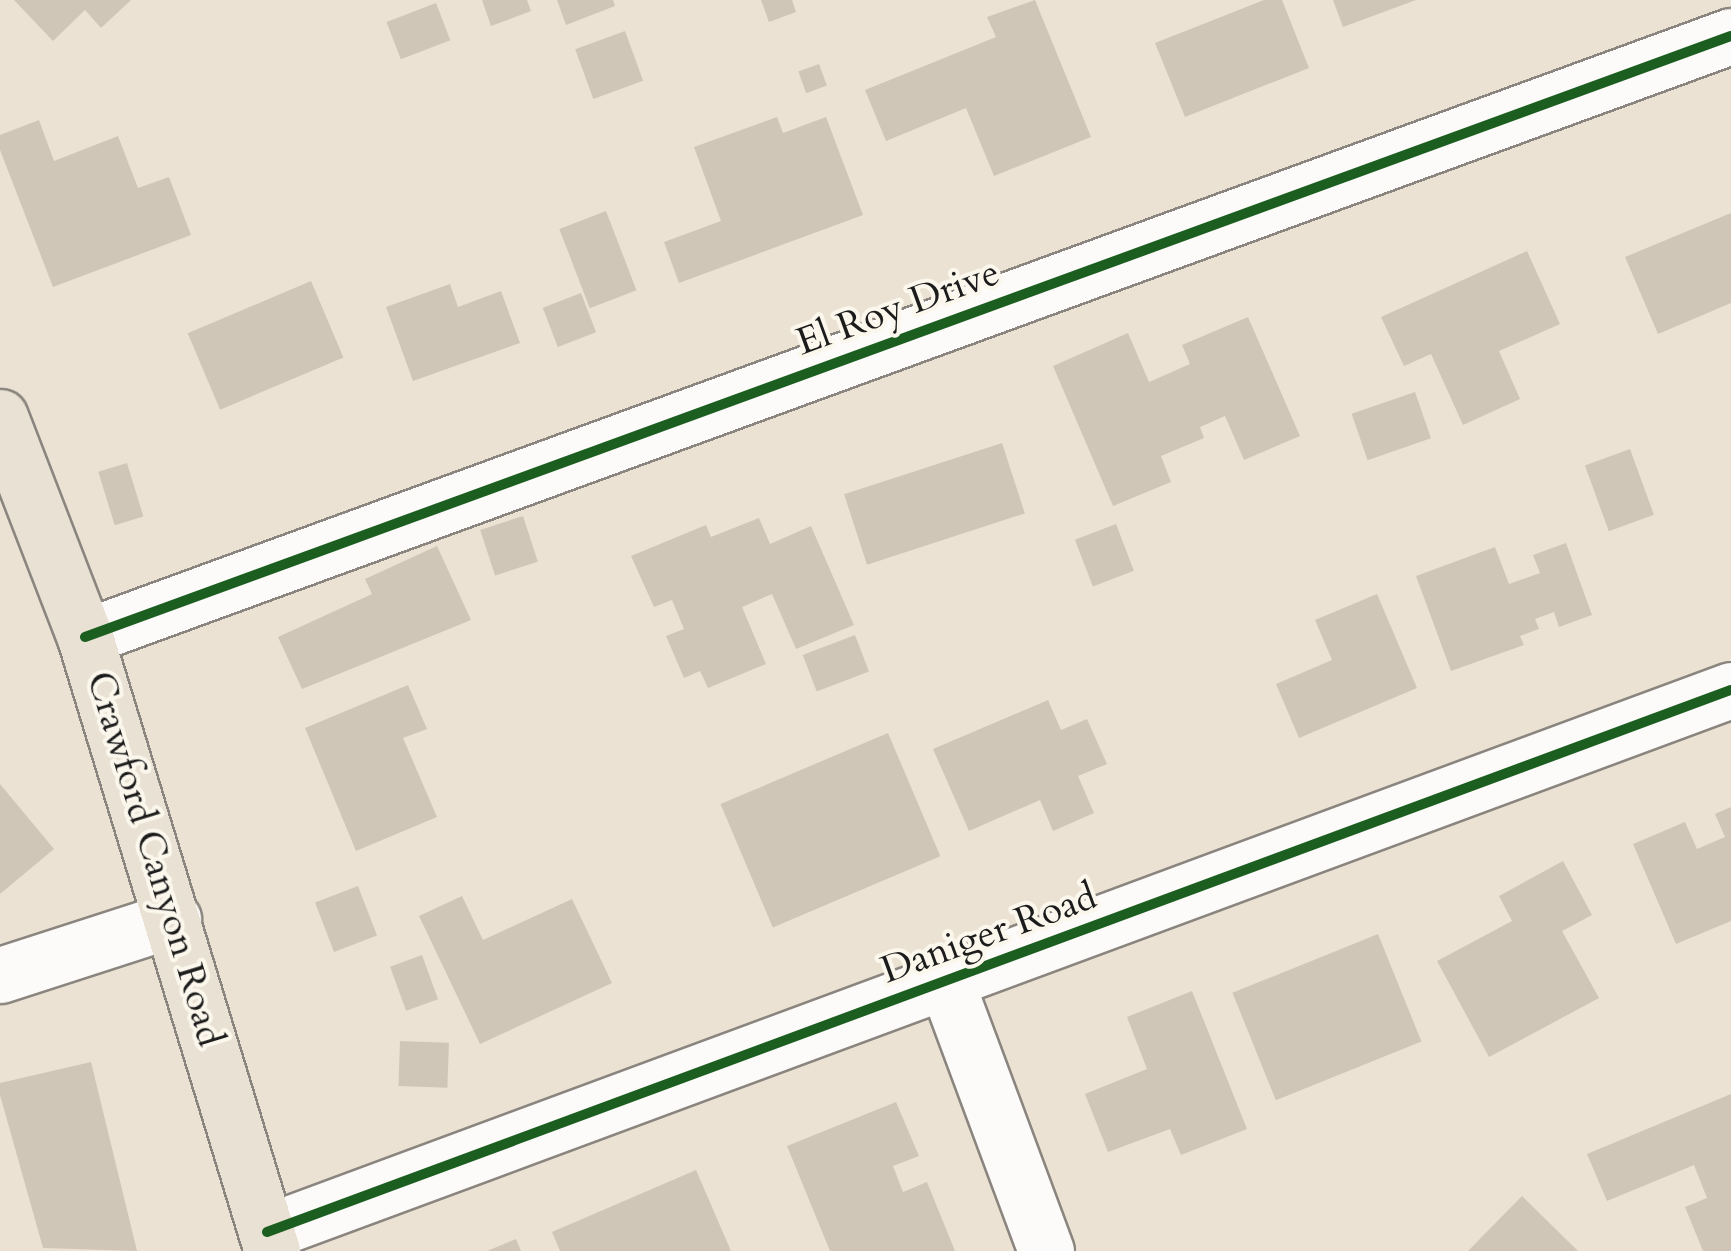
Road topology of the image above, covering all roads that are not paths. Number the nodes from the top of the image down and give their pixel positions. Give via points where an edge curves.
1 (1731, 36) edge
2 (0, 417) edge
3 (85, 637) junction
4 (1731, 690) edge
5 (173, 918) junction
6 (0, 975) edge
7 (946, 982) junction
8 (269, 1242) edge
9 (1046, 1251) edge

1 - 3 street, El Roy Drive
2 - 3 main road, Crawford Canyon Road
3 - 5 main road, Crawford Canyon Road
4 - 7 street, Daniger Road
5 - 6 street
5 - 8 main road, Crawford Canyon Road
7 - 8 street, Daniger Road
7 - 9 street

